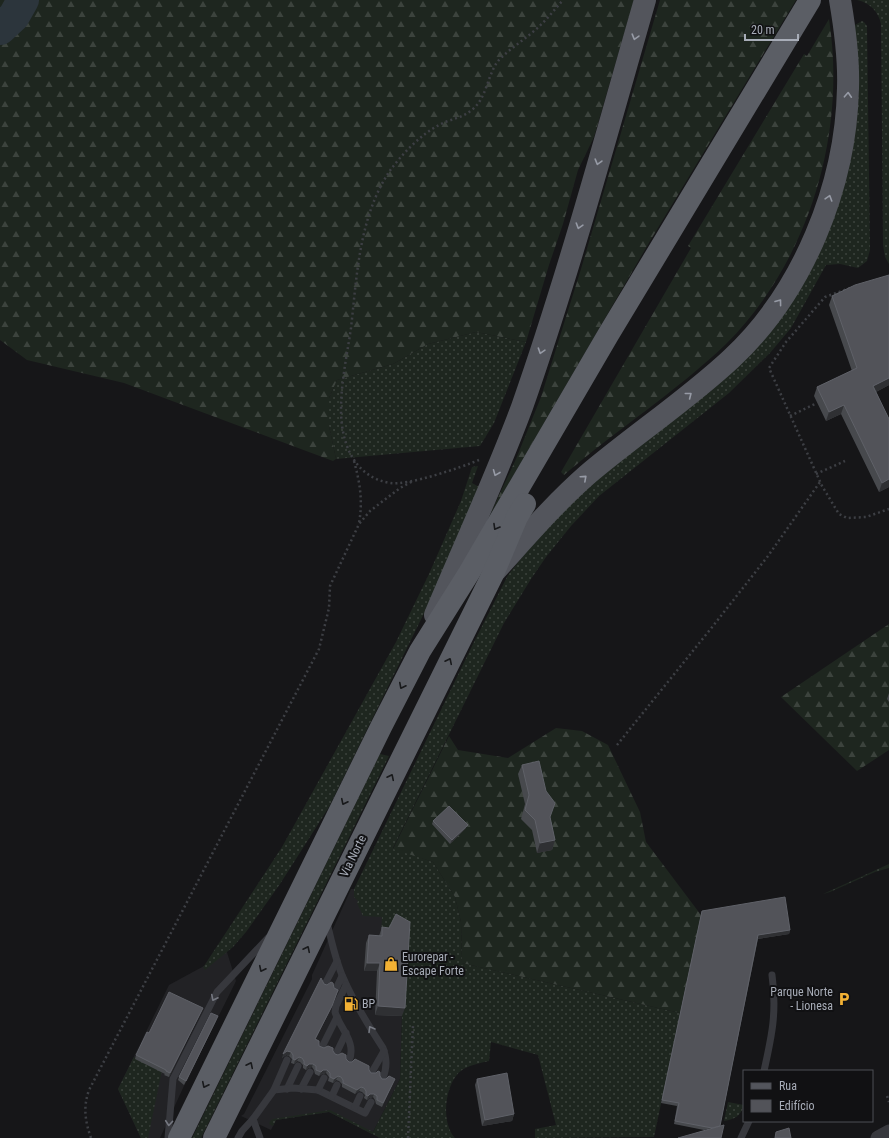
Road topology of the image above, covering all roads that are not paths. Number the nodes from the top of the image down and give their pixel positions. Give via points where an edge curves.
1 (646, 0) edge
2 (810, 0) edge
3 (822, 0) edge
4 (840, 0) edge
5 (493, 574) junction
6 (420, 651) junction
7 (325, 913) junction
8 (288, 917) junction
9 (337, 961) junction
10 (772, 975) dead end
11 (342, 976) junction
12 (325, 984) edge
13 (346, 985) junction
14 (336, 989) edge
15 (337, 1017) junction
16 (346, 1033) junction
17 (322, 1047) edge
18 (384, 1051) junction
19 (336, 1054) edge
20 (287, 1060) dead end
21 (349, 1061) edge
22 (298, 1066) dead end
23 (764, 1070) edge
24 (310, 1072) dead end
25 (372, 1072) edge
26 (324, 1078) dead end
27 (383, 1078) edge
28 (337, 1085) dead end
29 (287, 1089) junction
30 (301, 1089) junction
31 (274, 1090) junction
32 (318, 1090) junction
33 (332, 1096) junction
34 (360, 1096) dead end
35 (371, 1102) dead end
36 (355, 1107) junction
37 (253, 1119) junction
38 (749, 1122) edge
39 (889, 1132) edge
40 (168, 1138) edge
41 (179, 1138) edge
42 (214, 1138) edge
43 (238, 1138) edge
44 (260, 1138) edge
45 (741, 1138) edge
46 (878, 1138) edge

1 -> 6 main road via 562,284 524,401 480,512
2 -> 6 highway
3 - 5 highway, Via Norte via 560,440 517,517
5 -> 4 main road via 555,505 586,476 622,445 696,390 732,357 760,327 785,294 816,235 840,156 848,89 846,36
7 -> 5 highway, Via Norte
6 -> 8 highway
7 - 9 lane
42 -> 7 highway, Via Norte
8 -> 40 lane via 217,992 173,1079
8 -> 41 highway
9 - 11 lane
9 - 12 lane
10 - 23 lane via 774,1021
11 - 13 lane
11 - 14 lane
13 - 15 lane via 336,1006
18 -> 13 lane
15 - 16 lane
15 - 17 lane
16 - 19 lane
16 - 21 lane via 352,1047
18 - 25 lane
18 - 27 lane via 387,1064
20 - 31 lane
22 - 29 lane
24 - 30 lane
26 - 32 lane
28 - 33 lane
29 - 30 lane
29 - 31 lane
30 - 32 lane
31 - 37 lane
32 - 33 lane
33 - 36 lane
34 - 36 lane
35 - 36 lane via 366,1113
37 - 43 lane
37 - 44 lane
38 - 45 lane
39 - 46 street

